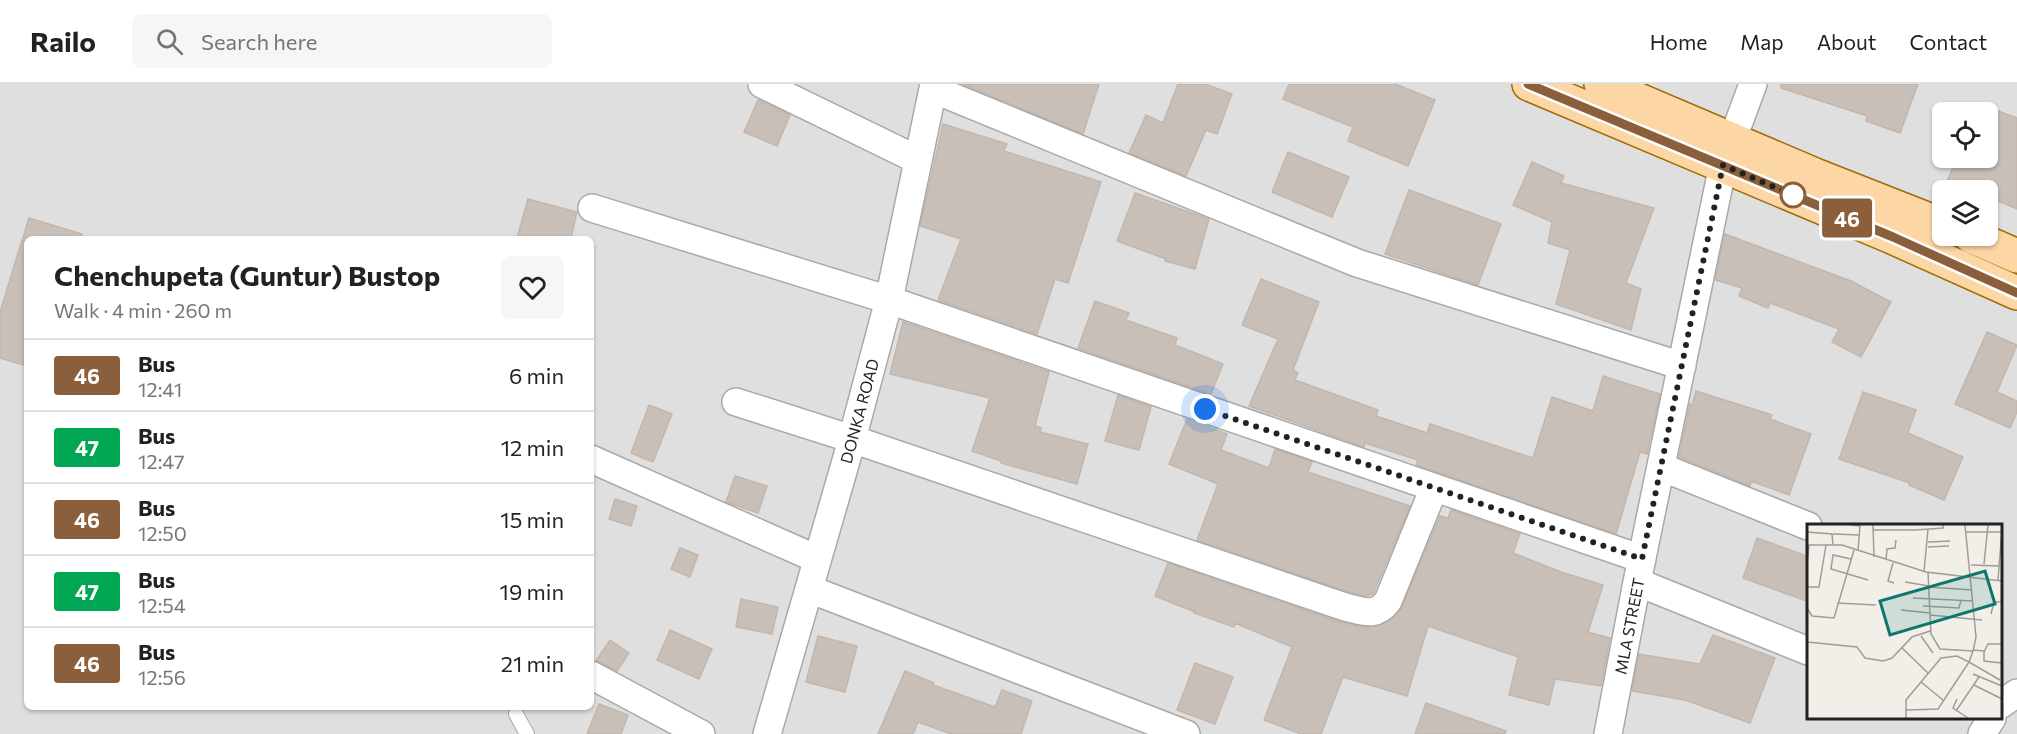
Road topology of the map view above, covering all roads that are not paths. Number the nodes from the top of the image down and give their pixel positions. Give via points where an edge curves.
1 (762, 84) edge
2 (1528, 84) edge
3 (1602, 84) edge
4 (1753, 84) edge
5 (933, 87) edge
6 (1728, 152) junction
7 (918, 160) junction
8 (592, 208) dead end
9 (1932, 221) edge
10 (1994, 246) edge
11 (2017, 256) edge
12 (2017, 293) edge
13 (889, 300) junction
14 (1682, 366) junction
15 (736, 402) dead end
16 (852, 439) junction
17 (594, 460) edge
18 (1661, 467) junction
19 (1434, 488) junction
20 (1807, 525) edge
21 (818, 559) junction
22 (1640, 570) junction
23 (809, 589) junction
24 (1807, 650) edge
25 (594, 677) edge
26 (2017, 693) edge
27 (2002, 704) edge
28 (516, 714) dead end
29 (1991, 719) edge
30 (527, 734) edge
31 (701, 734) edge
32 (767, 734) edge
33 (1186, 734) edge
34 (1608, 734) edge
35 (1982, 734) edge

1 - 7 street
2 - 6 main road
3 - 6 main road
4 - 6 street, MLA STREET
5 - 7 street, DONKA ROAD
5 - 14 street via 1357,262
6 - 9 main road via 1815,174
6 - 12 main road
6 - 14 street, MLA STREET
7 - 13 street, DONKA ROAD
8 - 13 street
10 - 11 main road
13 - 16 street, DONKA ROAD
13 - 19 street
14 - 18 street, MLA STREET
15 - 16 street
16 - 19 street via 1366,612 1376,612 1388,601
16 - 21 street, DONKA ROAD
17 - 21 street
18 - 20 street
18 - 22 street, MLA STREET
19 - 22 street
21 - 23 street, DONKA ROAD
22 - 24 street
22 - 34 street, MLA STREET
23 - 32 street, DONKA ROAD
23 - 33 street
25 - 31 street
26 - 27 street
28 - 30 lane
29 - 35 street

